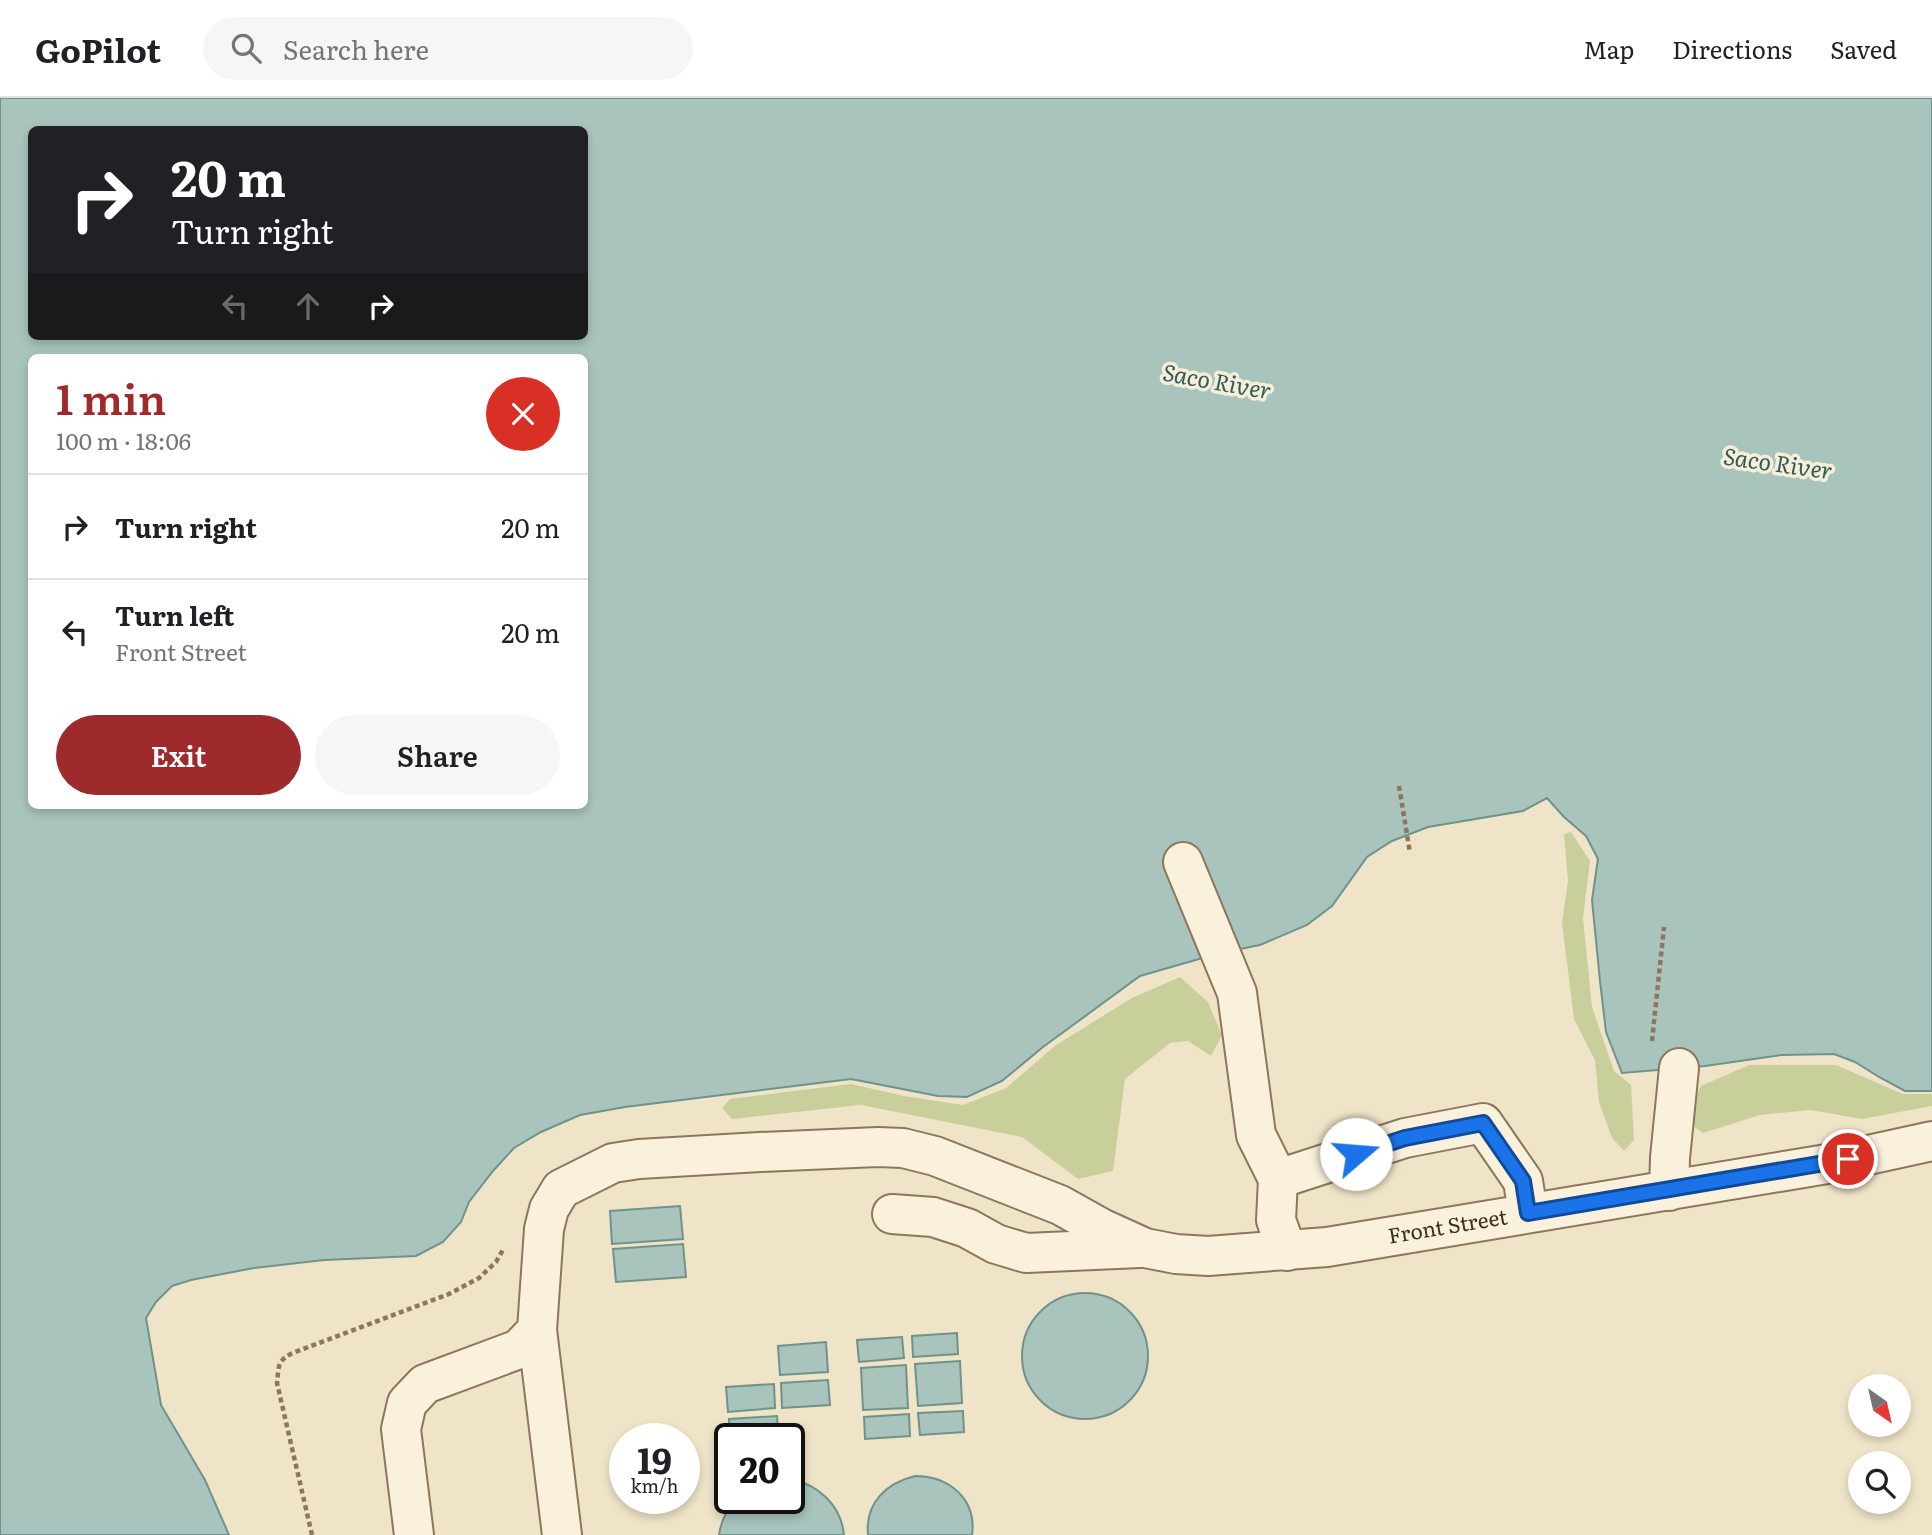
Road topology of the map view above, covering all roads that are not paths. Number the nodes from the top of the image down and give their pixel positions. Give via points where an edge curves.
1 (1183, 862) dead end
2 (1665, 1059) road end
3 (1932, 1141) edge
4 (1278, 1179) junction
5 (1669, 1191) junction
6 (1528, 1213) junction
7 (892, 1214) dead end
8 (1145, 1248) junction
9 (1287, 1251) junction
10 (537, 1330) junction
11 (414, 1535) edge
12 (562, 1535) edge

1 - 4 street via 1237,993 1255,1135
2 - 5 street
3 - 5 street, Front Street
4 - 6 street via 1405,1138 1483,1123 1523,1181
4 - 9 street via 1276,1220
5 - 6 street, Front Street
6 - 9 street, Front Street
7 - 8 street via 933,1217 1026,1253
8 - 9 street, Front Street via 1208,1256
8 - 10 street via 1060,1205 903,1148 639,1159 613,1163 575,1180 561,1189 549,1209
10 - 11 street via 519,1349 425,1384 407,1403 401,1429
10 - 12 street

